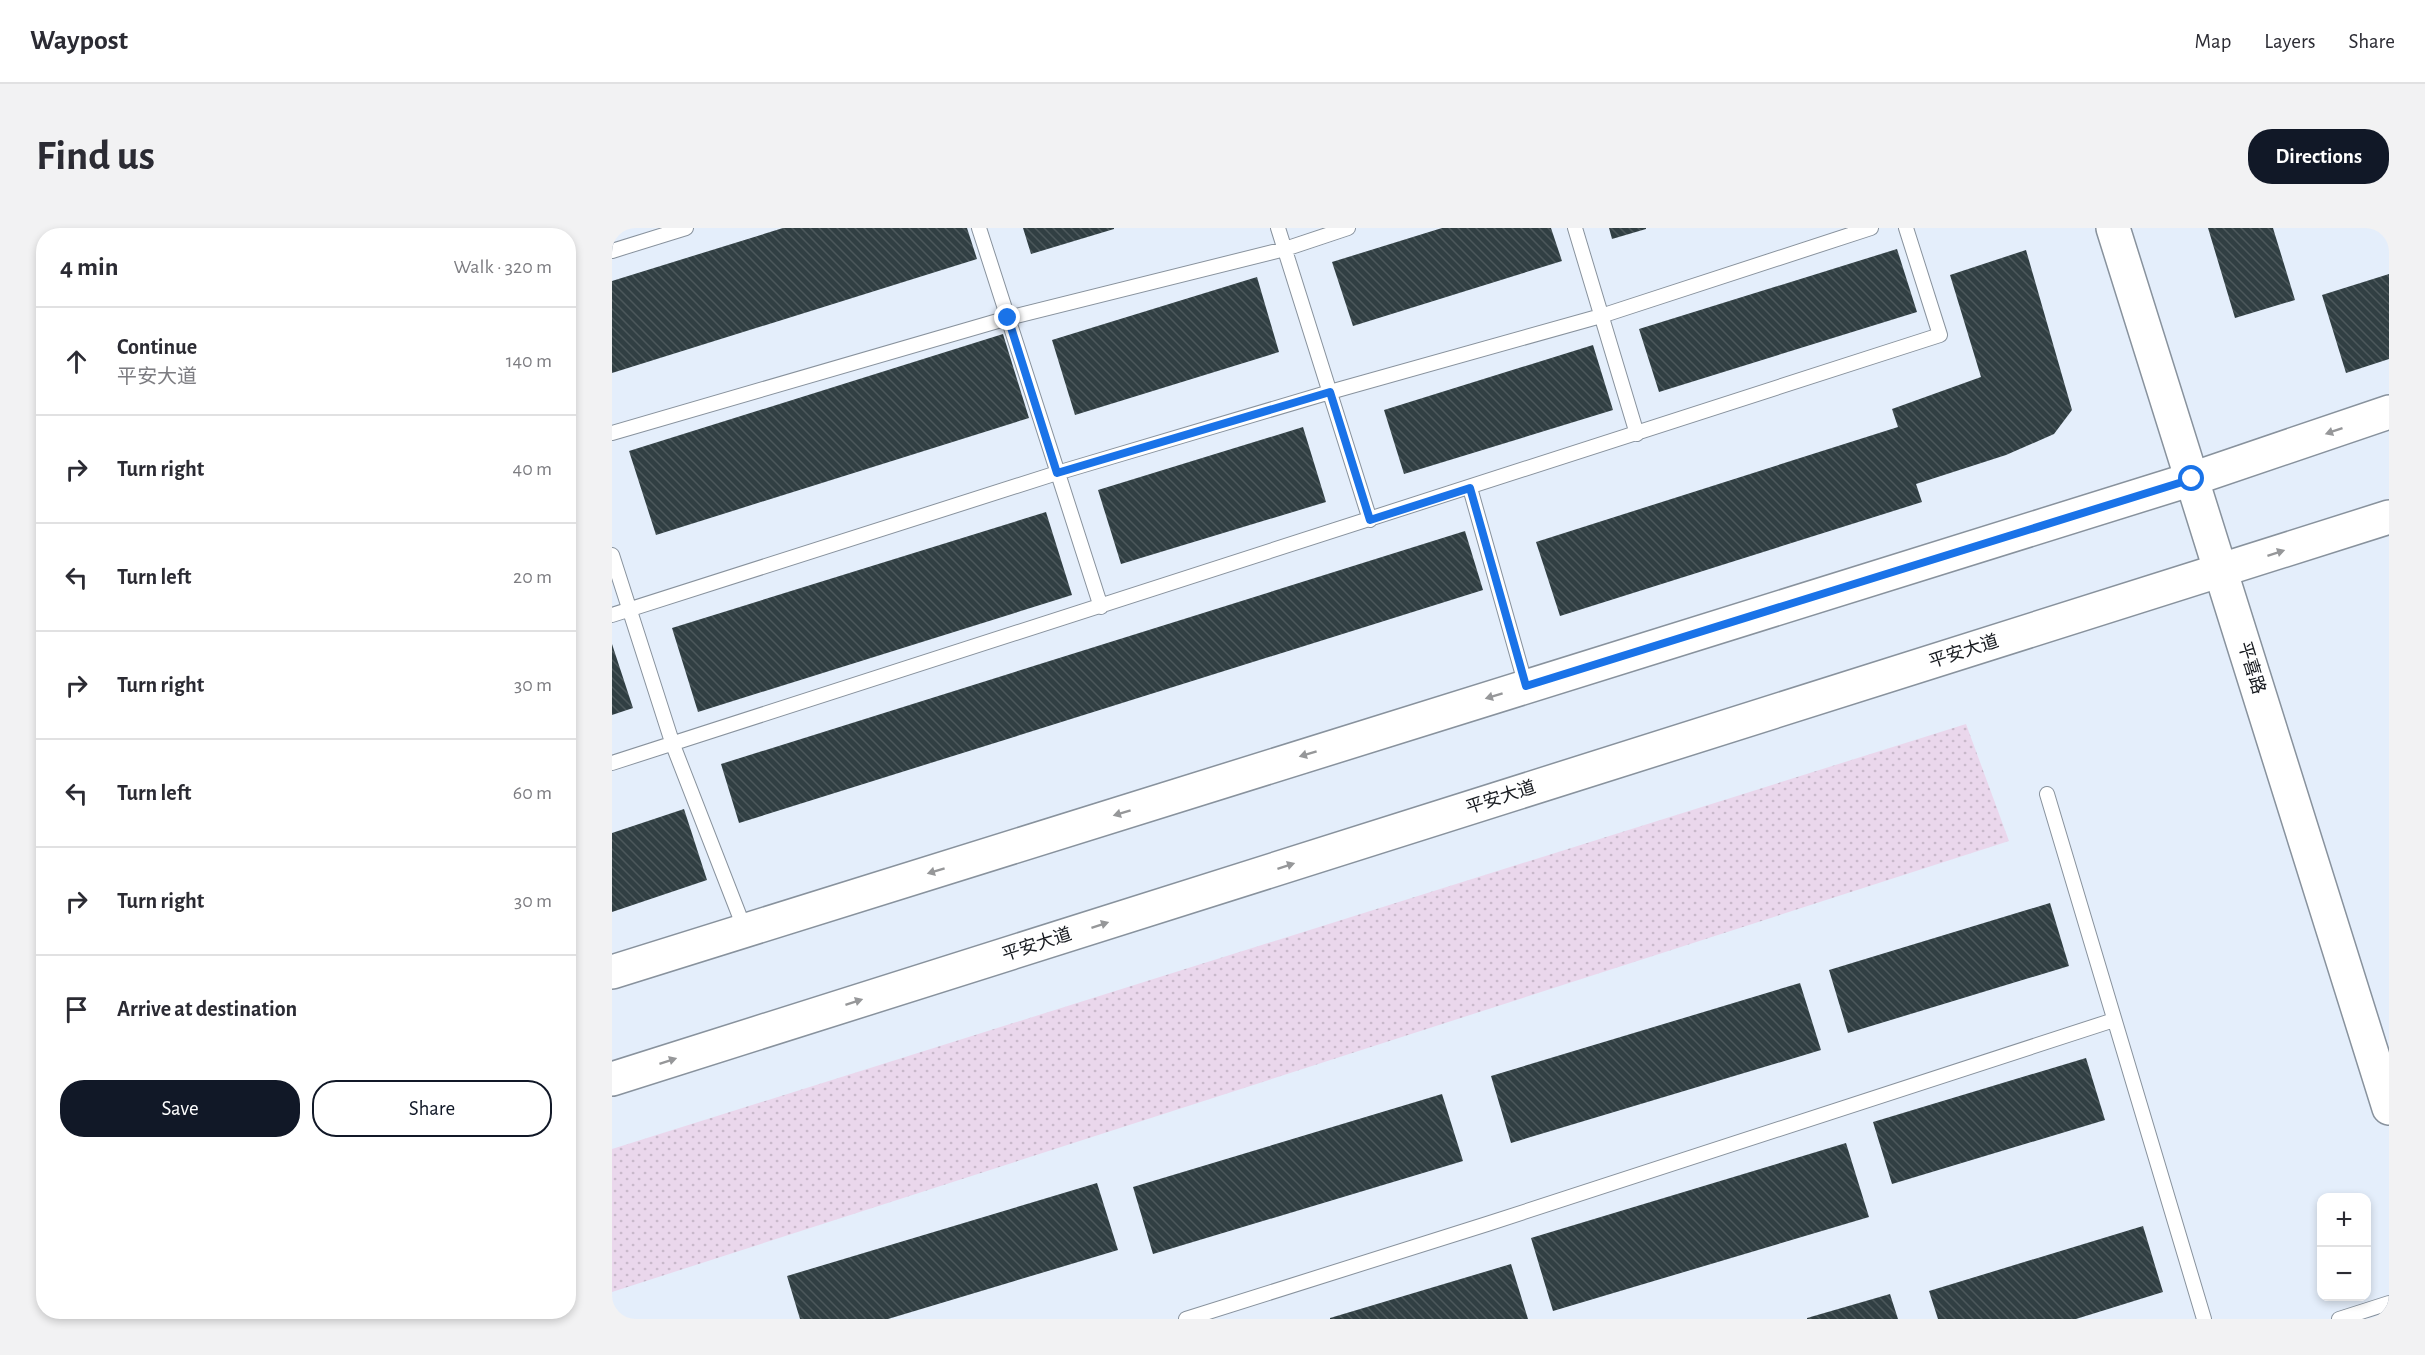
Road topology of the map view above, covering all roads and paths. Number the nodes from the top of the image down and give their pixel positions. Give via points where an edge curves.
1 (686, 228) edge
2 (979, 228) edge
3 (1278, 228) edge
4 (1348, 228) edge
5 (1575, 228) edge
6 (1871, 228) edge
7 (1906, 228) edge
8 (2113, 228) edge
9 (1285, 249) junction
10 (612, 251) edge
11 (1602, 316) junction
12 (1008, 318) junction
13 (1330, 392) junction
14 (2389, 412) edge
15 (612, 433) edge
16 (1637, 434) junction
17 (1057, 473) junction
18 (2192, 479) junction
19 (1470, 488) junction
20 (2389, 517) edge
21 (1370, 520) junction
22 (612, 555) edge
23 (2220, 571) junction
24 (1101, 607) junction
25 (629, 610) junction
26 (612, 615) edge
27 (1526, 686) junction
28 (673, 745) junction
29 (612, 764) edge
30 (2047, 795) dead end
31 (745, 930) junction
32 (612, 972) edge
33 (2114, 1020) junction
34 (612, 1079) edge
35 (2389, 1108) edge
36 (2389, 1303) edge
37 (1186, 1319) edge
38 (2204, 1319) edge
39 (2339, 1319) edge

1 - 10 lane
2 - 12 lane
3 - 9 lane
4 - 9 lane
5 - 11 lane
6 - 11 lane
7 - 16 lane via 1940,335
8 - 18 main road, 平喜路
9 - 12 lane
9 - 13 lane
11 - 13 lane
11 - 16 lane
12 - 15 lane
12 - 17 lane
13 - 17 lane
13 - 21 lane
14 -> 18 main road
16 - 19 lane
17 - 24 lane
17 - 25 lane
18 - 23 main road, 平喜路
18 - 27 main road
19 - 21 lane
19 - 27 lane
23 -> 20 main road, 平安大道
21 - 24 lane
22 - 25 lane
34 -> 23 main road, 平安大道
23 - 35 main road, 平喜路
24 - 28 lane
25 - 26 lane
25 - 28 lane
27 -> 31 main road
28 - 29 lane
28 - 31 lane
30 - 33 lane
31 - 32 main road
33 - 37 lane
33 - 38 lane
36 - 39 lane

